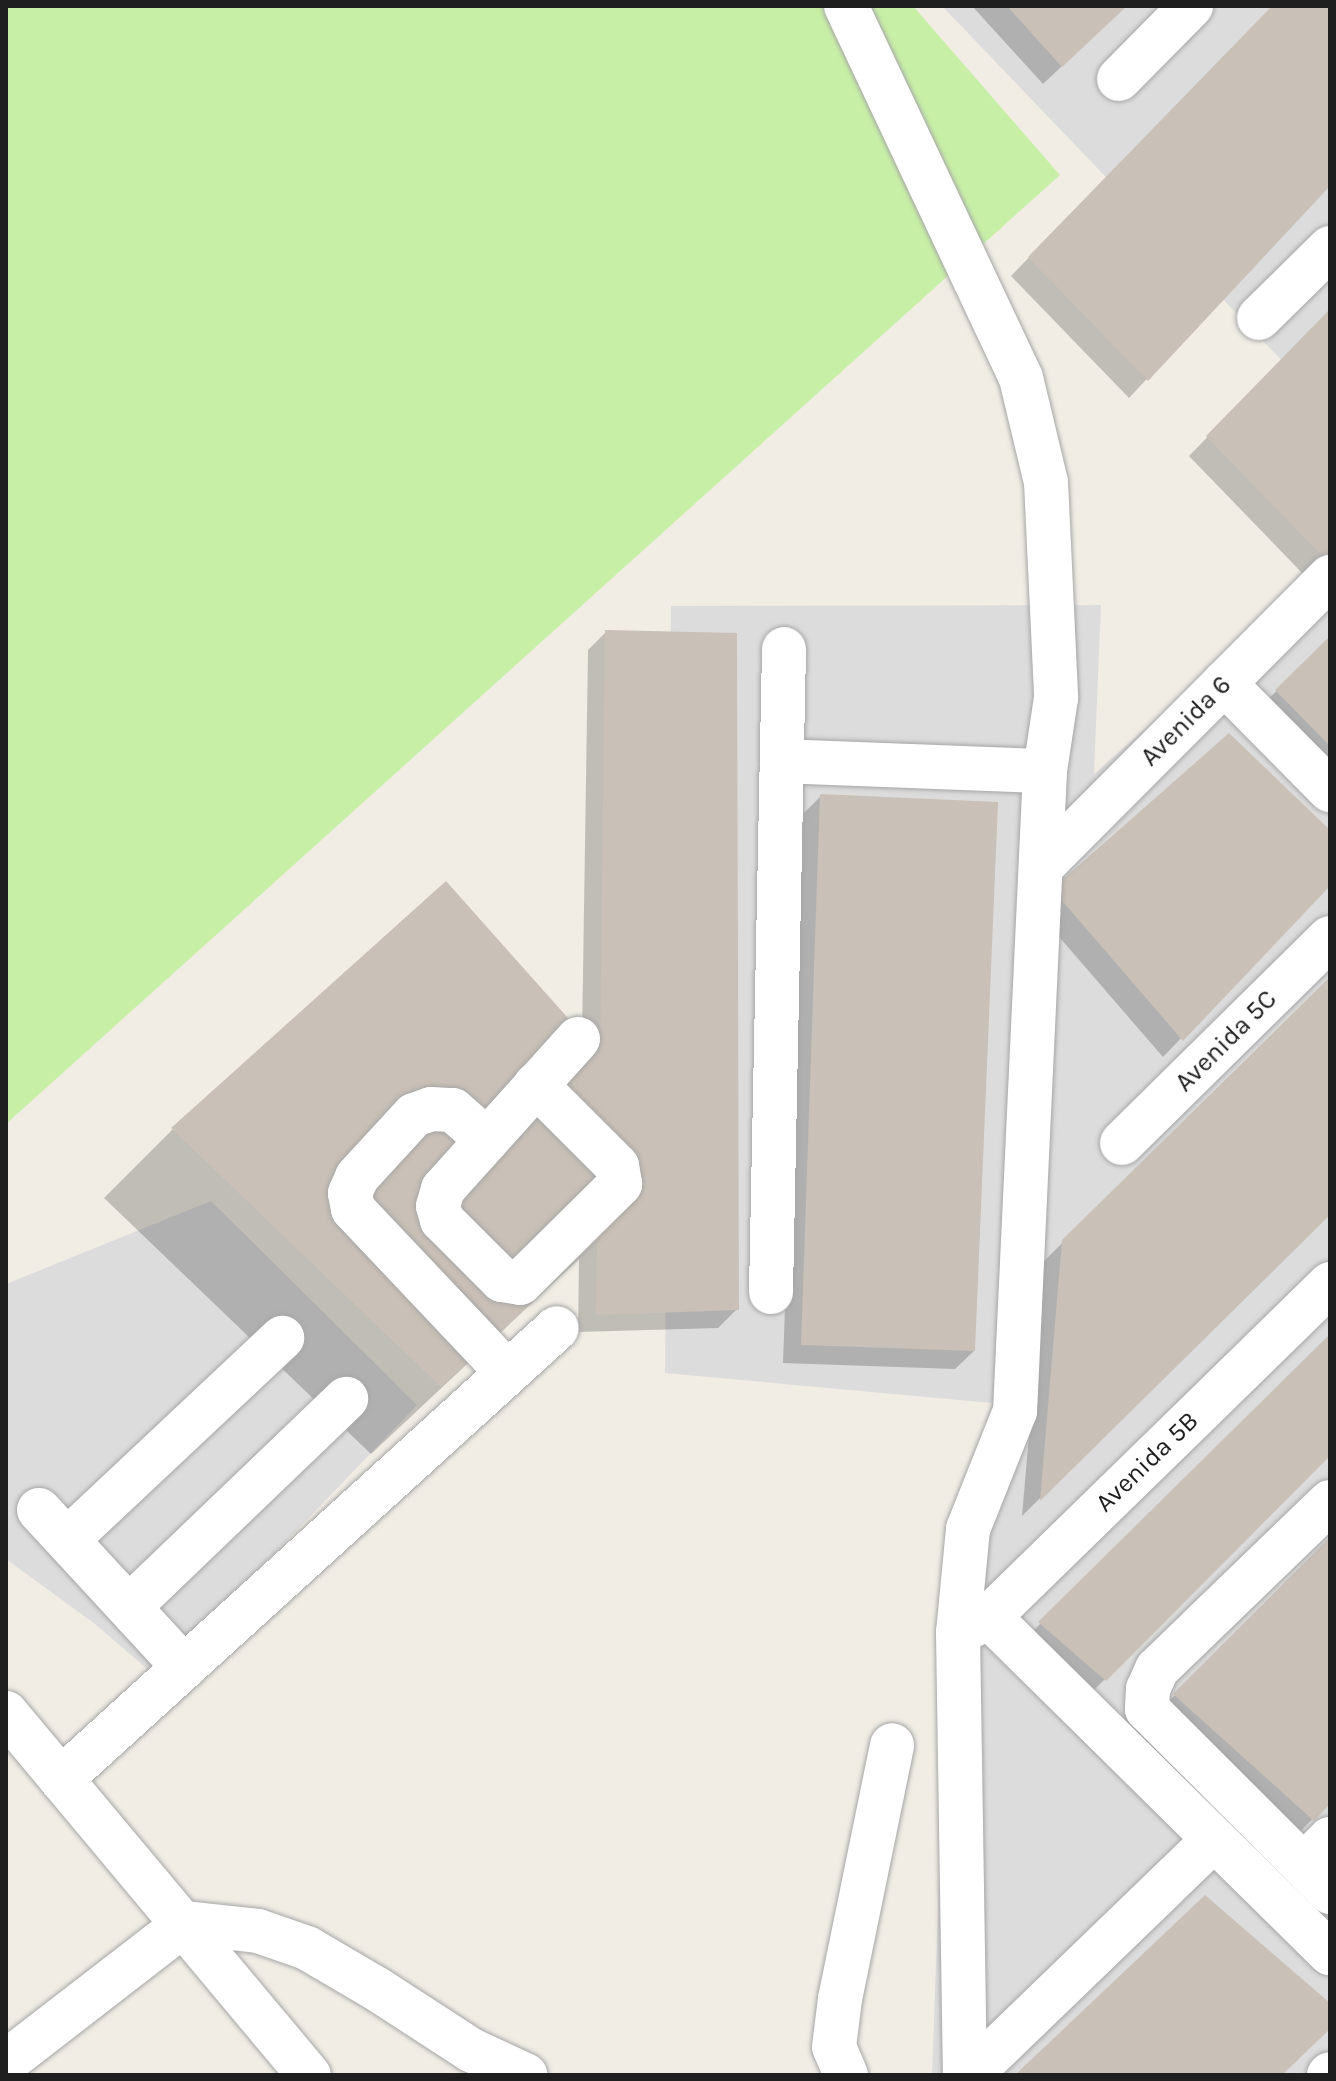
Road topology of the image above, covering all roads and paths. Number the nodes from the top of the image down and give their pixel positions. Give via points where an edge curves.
1 (846, 6) edge
2 (1191, 6) edge
3 (1119, 79) dead end
4 (1330, 248) edge
5 (1259, 318) dead end
6 (1330, 577) edge
7 (784, 649) dead end
8 (1224, 683) junction
9 (782, 761) junction
10 (1045, 771) junction
11 (1330, 790) edge
12 (1043, 865) junction
13 (1330, 938) edge
14 (578, 1039) dead end
15 (536, 1085) junction
16 (487, 1140) junction
17 (1122, 1143) dead end
18 (1330, 1284) edge
19 (771, 1292) dead end
20 (557, 1328) dead end
21 (282, 1338) dead end
22 (507, 1372) junction
23 (346, 1399) dead end
24 (1330, 1502) edge
25 (129, 1607) junction
26 (973, 1625) junction
27 (184, 1667) junction
28 (6, 1713) edge
29 (892, 1745) dead end
30 (61, 1779) junction
31 (1214, 1839) junction
32 (1321, 1865) edge
33 (186, 1923) junction
34 (1330, 1953) edge
35 (6, 2062) edge
36 (309, 2075) edge
37 (525, 2075) edge
38 (846, 2075) edge
39 (968, 2075) edge

1 - 10 street via 1021,378 1046,482 1056,698
2 - 3 street
4 - 5 street
6 - 8 street, Avenida 6
7 - 9 street
8 - 11 street
8 - 12 street, Avenida 6
9 - 10 street
9 - 19 street
10 - 12 street
12 - 26 street via 1015,1411 968,1529
13 - 17 street, Avenida 5C
14 - 15 street
15 - 16 street
15 - 16 street via 617,1166 620,1184 520,1283 502,1280 442,1220 438,1206 443,1189
16 - 22 street via 453,1110 414,1115 357,1177 350,1193 353,1209
18 - 26 street, Avenida 5B
20 - 22 street
21 - 25 street via 53,1525
22 - 27 street
23 - 25 street
24 - 32 street via 1157,1669 1147,1709
25 - 27 street
26 - 31 street
26 - 39 street
27 - 30 street
28 - 30 street
29 - 38 street via 840,1999 834,2047
30 - 33 street
31 - 34 street
31 - 39 street
33 - 35 street
33 - 36 street
33 - 37 street via 258,1931 307,1948 471,2050

